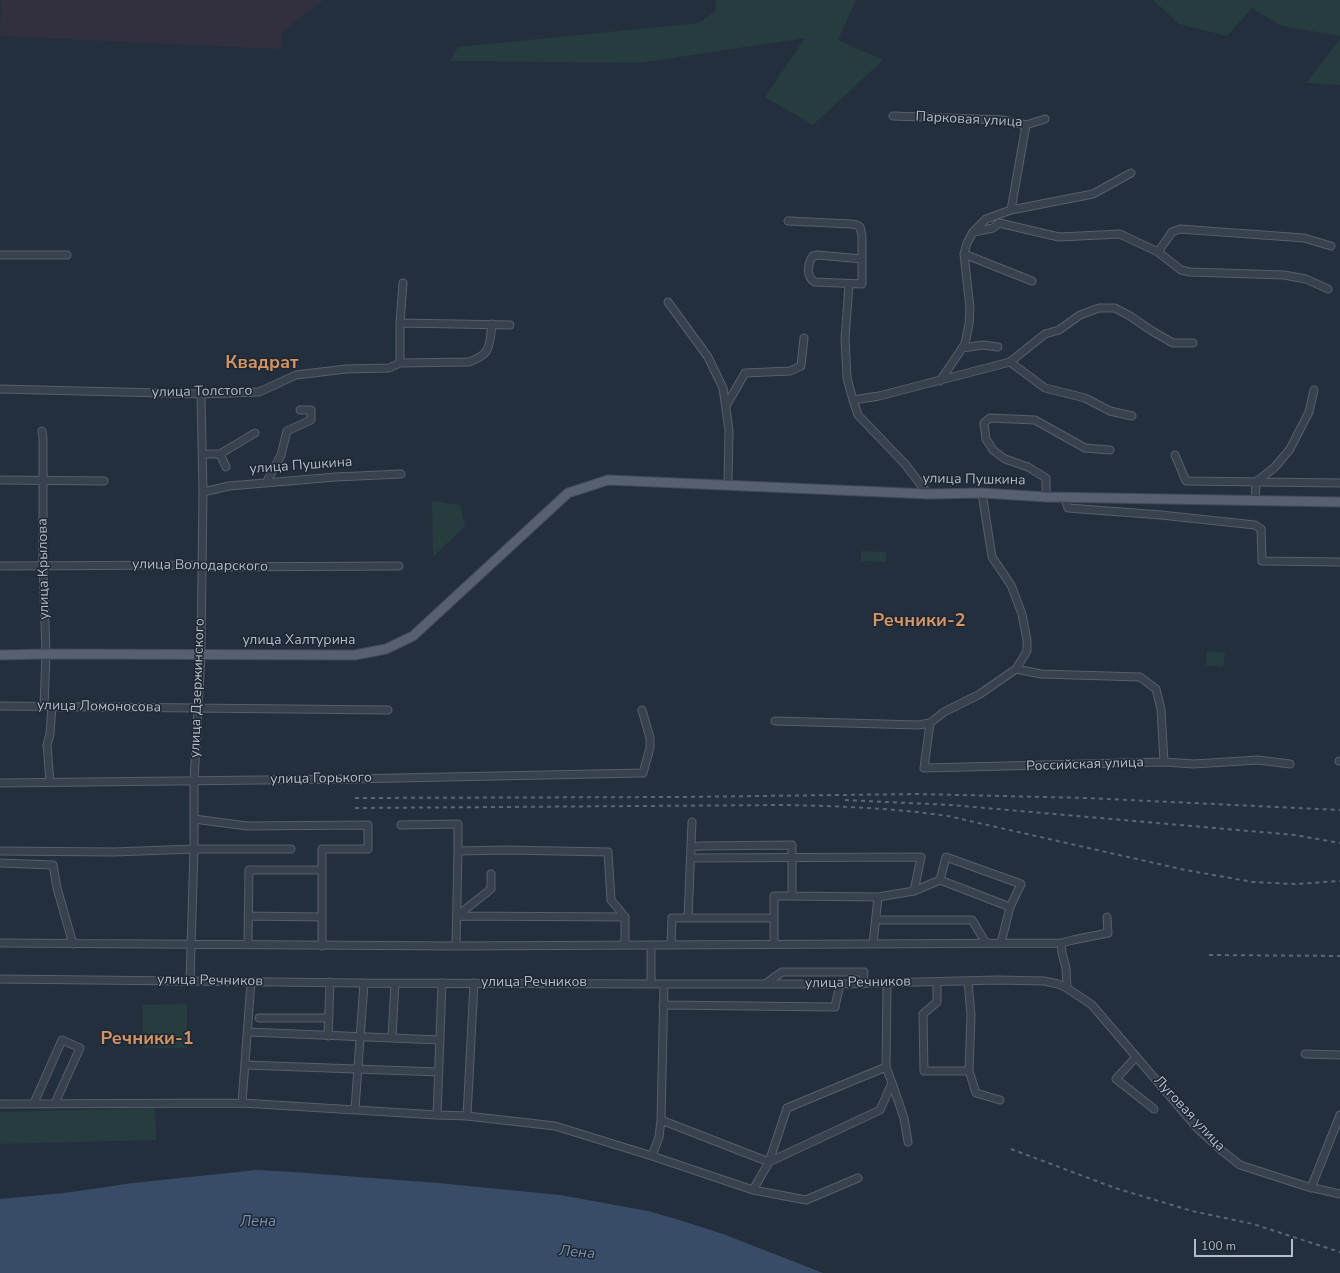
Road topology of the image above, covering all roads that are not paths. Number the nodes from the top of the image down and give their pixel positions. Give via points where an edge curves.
1 (893, 116) dead end
2 (1045, 119) dead end
3 (1026, 125) junction
4 (1131, 173) dead end
5 (1011, 210) junction
6 (788, 221) dead end
7 (973, 232) junction
8 (1331, 246) dead end
9 (1158, 252) junction
10 (964, 254) junction
11 (0, 255) edge
12 (67, 255) dead end
13 (862, 259) junction
14 (1032, 281) dead end
15 (403, 283) dead end
16 (849, 284) junction
17 (1328, 289) dead end
18 (668, 302) dead end
19 (400, 323) junction
20 (492, 324) junction
21 (510, 325) dead end
22 (804, 338) dead end
23 (1193, 343) dead end
24 (998, 347) dead end
25 (962, 348) junction
26 (1010, 362) junction
27 (400, 363) junction
28 (940, 381) junction
29 (0, 390) edge
30 (1314, 390) dead end
31 (201, 394) junction
32 (853, 400) junction
33 (726, 406) junction
34 (300, 410) dead end
35 (1132, 416) dead end
36 (42, 431) dead end
37 (255, 433) dead end
38 (1110, 450) dead end
39 (202, 454) junction
40 (220, 454) junction
41 (1175, 455) dead end
42 (226, 467) dead end
43 (401, 474) dead end
44 (0, 480) edge
45 (608, 480) joint
46 (43, 481) junction
47 (104, 481) dead end
48 (1256, 482) junction
49 (1340, 482) edge
50 (266, 483) junction
51 (728, 485) junction
52 (203, 492) junction
53 (982, 493) junction
54 (928, 494) junction
55 (1046, 496) junction
56 (1064, 497) junction
57 (1255, 500) junction
58 (1340, 502) edge
59 (1340, 562) edge
60 (43, 565) junction
61 (0, 566) edge
62 (399, 566) dead end
63 (202, 568) junction
64 (46, 654) junction
65 (0, 655) edge
66 (201, 655) junction
67 (1016, 669) junction
68 (0, 706) edge
69 (44, 706) junction
70 (52, 706) junction
71 (199, 708) junction
72 (388, 710) dead end
73 (642, 710) dead end
74 (775, 721) dead end
75 (930, 723) junction
76 (1164, 762) junction
77 (1290, 764) dead end
78 (194, 781) junction
79 (0, 782) edge
80 (50, 782) junction
81 (194, 819) junction
82 (692, 822) dead end
83 (401, 825) dead end
84 (691, 847) junction
85 (194, 849) junction
86 (291, 849) dead end
87 (0, 851) edge
88 (458, 851) junction
89 (691, 858) junction
90 (792, 858) junction
91 (0, 863) edge
92 (322, 870) junction
93 (492, 874) dead end
94 (940, 880) junction
95 (914, 891) junction
96 (792, 896) junction
97 (878, 897) junction
98 (1010, 907) junction
99 (248, 916) junction
100 (322, 916) junction
101 (457, 916) junction
102 (625, 917) junction
103 (1107, 917) dead end
104 (688, 918) junction
105 (774, 918) junction
106 (876, 920) junction
107 (0, 943) edge
108 (986, 943) junction
109 (1001, 943) junction
110 (1062, 943) junction
111 (73, 944) junction
112 (671, 944) junction
113 (774, 944) junction
114 (873, 944) junction
115 (190, 945) junction
116 (248, 945) junction
117 (625, 945) junction
118 (651, 945) junction
119 (322, 946) junction
120 (456, 946) junction
121 (0, 979) edge
122 (190, 981) junction
123 (968, 981) junction
124 (251, 982) junction
125 (330, 982) junction
126 (937, 982) junction
127 (364, 983) junction
128 (442, 983) junction
129 (474, 983) junction
130 (395, 984) junction
131 (651, 984) junction
132 (664, 984) junction
133 (765, 984) junction
134 (840, 984) junction
135 (863, 984) junction
136 (887, 984) junction
137 (1067, 988) junction
138 (662, 1005) junction
139 (259, 1018) dead end
140 (329, 1018) junction
141 (248, 1032) junction
142 (328, 1036) junction
143 (360, 1037) junction
144 (392, 1038) junction
145 (440, 1040) junction
146 (1305, 1054) dead end
147 (1340, 1055) edge
148 (1136, 1057) junction
149 (245, 1065) junction
150 (886, 1067) junction
151 (358, 1069) junction
152 (969, 1071) junction
153 (439, 1072) junction
154 (892, 1083) junction
155 (1000, 1100) dead end
156 (34, 1103) junction
157 (55, 1103) junction
158 (242, 1103) junction
159 (0, 1104) edge
160 (355, 1109) junction
161 (1154, 1109) dead end
162 (437, 1115) junction
163 (1340, 1115) edge
164 (467, 1116) junction
165 (661, 1120) junction
166 (908, 1142) dead end
167 (652, 1156) junction
168 (769, 1162) junction
169 (858, 1178) dead end
170 (1311, 1188) junction
171 (754, 1190) junction
172 (1340, 1194) edge

1 - 3 street, Парковая улица via 1003,120
2 - 3 street, Парковая улица
3 - 5 street
4 - 5 street via 1093,194
5 - 7 street via 986,219
6 - 13 street via 857,225 862,231
7 - 9 street via 993,228 1000,223 1060,237 1120,234
7 - 10 street
8 - 9 street via 1304,238 1180,229 1172,232
9 - 17 street via 1181,270 1190,272 1284,275 1306,279
10 - 14 street
10 - 25 street via 970,308 969,324
11 - 12 street
13 - 16 street via 862,284
13 - 16 street via 818,255 811,258 808,275 811,280
15 - 19 street
16 - 32 street via 847,378
18 - 33 street via 708,357 723,388
19 - 20 street
19 - 27 street
20 - 21 street
20 - 27 street, улица Толстого via 488,350 479,358 469,362
22 - 33 street via 801,366 790,372 746,373
23 - 26 street via 1173,343 1115,308 1099,308 1080,315 1059,330 1045,334
24 - 25 street via 983,345
25 - 28 street
26 - 28 street
26 - 35 street via 1045,388 1085,398 1110,411
27 - 31 street, улица Толстого via 389,368 346,369 296,375 259,392
28 - 32 street
29 - 31 street, улица Толстого
30 - 48 street via 1309,412 1290,449 1275,467
31 - 39 street, улица Дзержинского
32 - 54 street via 858,415
33 - 51 street via 729,430
34 - 50 street via 311,410 311,420 287,431 281,455
36 - 46 street, улица Крылова
37 - 40 street
38 - 55 street via 1085,448 1035,420 990,418 984,423 986,439 993,450 1005,459 1028,467 1046,478
39 - 40 street
39 - 52 street, улица Дзержинского
40 - 42 street
41 - 48 street via 1186,481
43 - 50 street, улица Пушкина
44 - 46 street
45 - 51 main road, улица Пушкина
45 - 66 main road, улица Халтурина via 568,493 413,636 386,649 355,656
46 - 47 street
46 - 60 street, улица Крылова
48 - 49 street
48 - 57 street
50 - 52 street, улица Пушкина via 229,486
51 - 54 main road, улица Пушкина
52 - 63 street, улица Дзержинского
53 - 54 main road, улица Пушкина
53 - 55 main road, улица Пушкина
53 - 67 street via 992,558 1011,585 1022,614 1027,651
55 - 56 main road, улица Пушкина
56 - 57 main road, улица Пушкина
56 - 59 street via 1068,508 1255,524 1261,528 1262,561
57 - 58 main road, улица Пушкина
60 - 61 street, улица Володарского
60 - 63 street, улица Володарского via 199,565
60 - 64 street, улица Крылова
62 - 63 street, улица Володарского
63 - 66 street, улица Дзержинского
64 - 65 main road, улица Халтурина
64 - 66 main road, улица Халтурина
64 - 69 street, улица Крылова
66 - 71 street, улица Дзержинского
67 - 75 street via 980,694 944,712
67 - 76 street via 1041,674 1140,677 1156,689 1161,709
68 - 69 street, улица Ломоносова
69 - 70 street, улица Ломоносова
70 - 71 street, улица Ломоносова
70 - 80 street via 47,745
71 - 72 street, улица Ломоносова
71 - 78 street, улица Дзержинского
73 - 78 street, улица Горького via 650,738 643,773
74 - 75 street via 918,725
75 - 76 street, Российская улица via 924,768
76 - 77 street, Российская улица via 1194,764 1258,760
78 - 80 street, улица Горького
78 - 81 street, улица Дзержинского
79 - 80 street, улица Горького
81 - 85 street, улица Дзержинского
81 - 92 street via 247,826 368,825 368,849 322,849
82 - 84 street
83 - 88 street via 458,824
84 - 89 street
84 - 90 street via 792,845
85 - 86 street
85 - 87 street via 114,852
85 - 115 street, улица Дзержинского
88 - 101 street
88 - 102 street via 608,852 611,900
89 - 90 street
89 - 104 street
90 - 95 street via 921,857
90 - 96 street
91 - 111 street via 53,864
92 - 99 street via 249,870
92 - 100 street
93 - 101 street via 491,889
94 - 95 street
94 - 98 street
94 - 98 street via 946,856 1021,884
95 - 97 street
96 - 97 street
96 - 105 street via 774,896
97 - 106 street
98 - 109 street
99 - 100 street
99 - 116 street
100 - 119 street
101 - 102 street
101 - 120 street
102 - 117 street
103 - 110 street via 1108,933
104 - 105 street
104 - 112 street via 672,918
105 - 113 street
106 - 108 street via 972,920
106 - 114 street
107 - 111 street
108 - 109 street
108 - 114 street
109 - 110 street
110 - 137 street
111 - 115 street
112 - 113 street
112 - 118 street
113 - 114 street
115 - 116 street
115 - 122 street, улица Дзержинского
116 - 119 street
117 - 118 street
117 - 120 street
118 - 131 street
119 - 120 street
121 - 122 street, улица Речников
122 - 124 street, улица Речников
123 - 126 street, улица Речников
123 - 137 street, улица Речников via 1044,981
123 - 152 street via 971,1015
124 - 125 street, улица Речников
124 - 141 street
125 - 127 street, улица Речников
125 - 140 street
126 - 136 street, улица Речников
126 - 152 street via 936,1002 923,1014 924,1071
127 - 130 street, улица Речников
127 - 143 street
128 - 129 street, улица Речников
128 - 130 street, улица Речников
128 - 145 street
129 - 131 street, улица Речников
129 - 164 street
130 - 144 street
131 - 132 street, улица Речников
132 - 133 street, улица Речников
132 - 138 street
133 - 134 street, улица Речников
133 - 135 street via 782,972 864,972
134 - 135 street, улица Речников
134 - 138 street via 835,1007
135 - 136 street, улица Речников
136 - 150 street
137 - 148 street, Луговая улица via 1092,1005
138 - 165 street
139 - 140 street
140 - 142 street
141 - 142 street
141 - 149 street
142 - 143 street
143 - 144 street
143 - 151 street
144 - 145 street
145 - 153 street
146 - 147 street
148 - 161 street via 1116,1079
148 - 170 street, Луговая улица via 1198,1129 1240,1165
149 - 151 street
149 - 158 street
150 - 154 street
150 - 168 street via 787,1108
151 - 153 street
151 - 160 street
152 - 155 street via 976,1093
153 - 162 street
154 - 166 street via 904,1118
154 - 168 street via 880,1110
156 - 157 street
156 - 157 street via 62,1040 80,1048
156 - 159 street
157 - 158 street
158 - 160 street
160 - 162 street
162 - 164 street
163 - 170 street
164 - 167 street via 555,1126
165 - 167 street via 659,1137
165 - 168 street
167 - 171 street
168 - 171 street
169 - 171 street via 806,1200
170 - 172 street, Луговая улица

